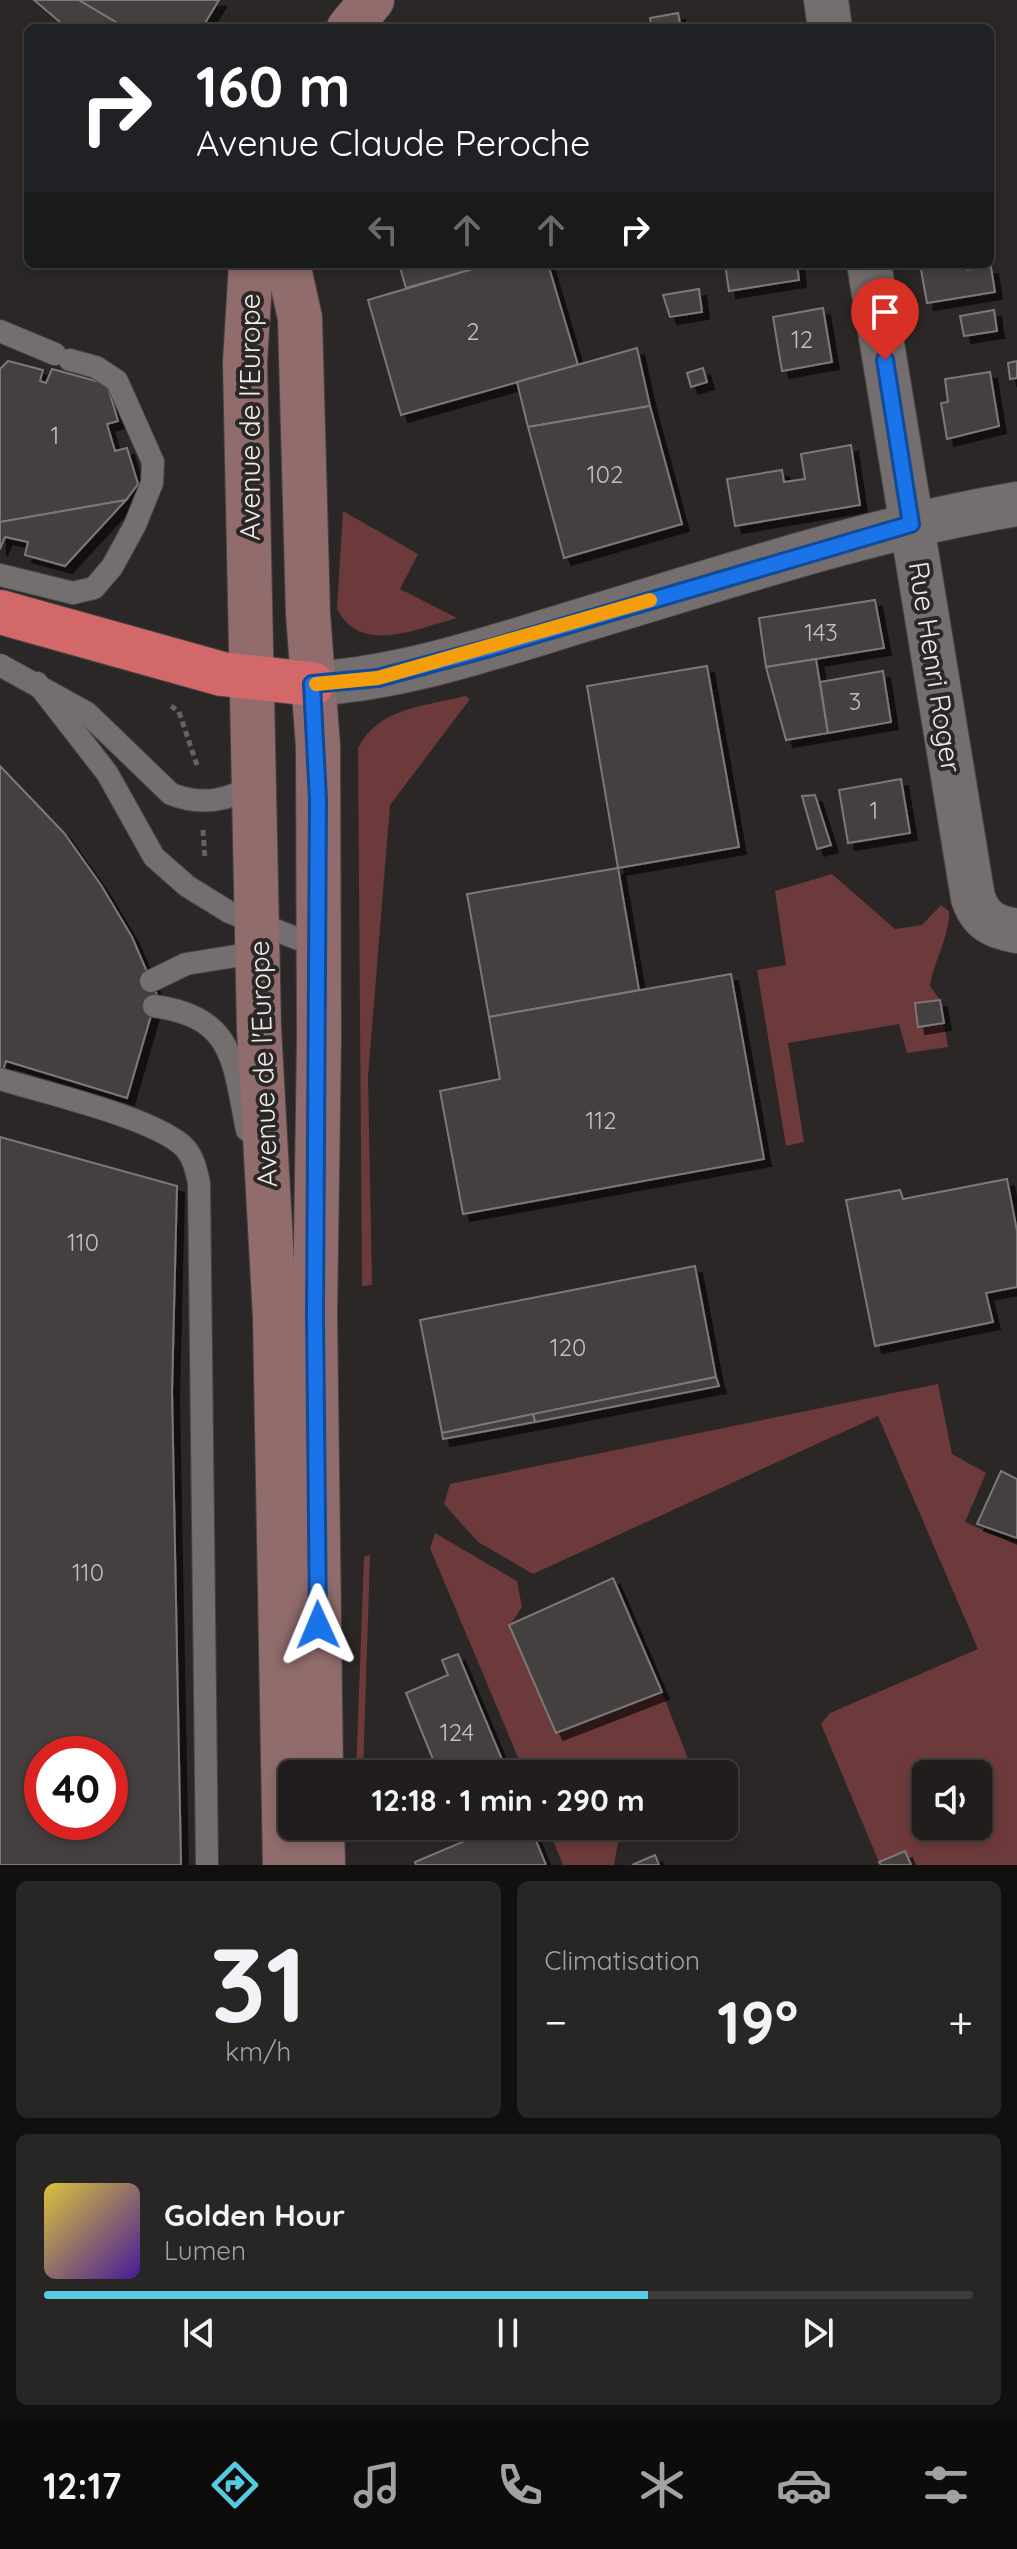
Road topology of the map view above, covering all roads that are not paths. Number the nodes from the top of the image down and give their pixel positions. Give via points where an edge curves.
1 (372, 0) edge
2 (826, 0) edge
3 (352, 24) edge
4 (829, 24) edge
5 (251, 268) edge
6 (289, 268) edge
7 (870, 268) edge
8 (0, 331) edge
9 (1017, 504) edge
10 (911, 524) junction
11 (0, 575) edge
12 (0, 612) edge
13 (0, 665) edge
14 (253, 680) junction
15 (37, 683) junction
16 (312, 684) junction
17 (255, 784) junction
18 (1002, 926) edge
19 (258, 938) junction
20 (319, 947) junction
21 (151, 981) dead end
22 (154, 1006) dead end
23 (0, 1079) edge
24 (270, 1241) junction
25 (321, 1760) edge
26 (322, 1840) edge
27 (207, 1865) edge
28 (285, 1865) edge
29 (323, 1865) edge

1 - 3 street
2 - 4 street
5 - 14 street, Avenue de l'Europe via 245,362
6 - 16 street, Avenue de l'Europe via 300,318
7 - 10 street, Rue Henri Roger
8 - 11 lane via 96,367 117,381 153,462 152,483 123,546 94,588 73,593
9 - 10 street
10 - 16 street via 378,678
10 - 18 street, Rue Henri Roger via 973,898 978,912
12 - 14 highway
13 - 15 lane
14 - 16 highway
14 - 17 street, Avenue de l'Europe
15 - 17 lane via 87,713 171,794 215,801
15 - 19 lane via 107,773 154,857
16 - 20 street, Avenue de l'Europe via 318,746
17 - 19 street, Avenue de l'Europe
19 - 20 lane
19 - 21 lane
19 - 24 street, Avenue de l'Europe
20 - 25 street, Avenue de l'Europe via 315,1328
22 - 24 lane via 201,1018 225,1041
23 - 27 lane via 153,1127 184,1147 194,1161 199,1183
24 - 28 street, Avenue de l'Europe
26 - 29 street

